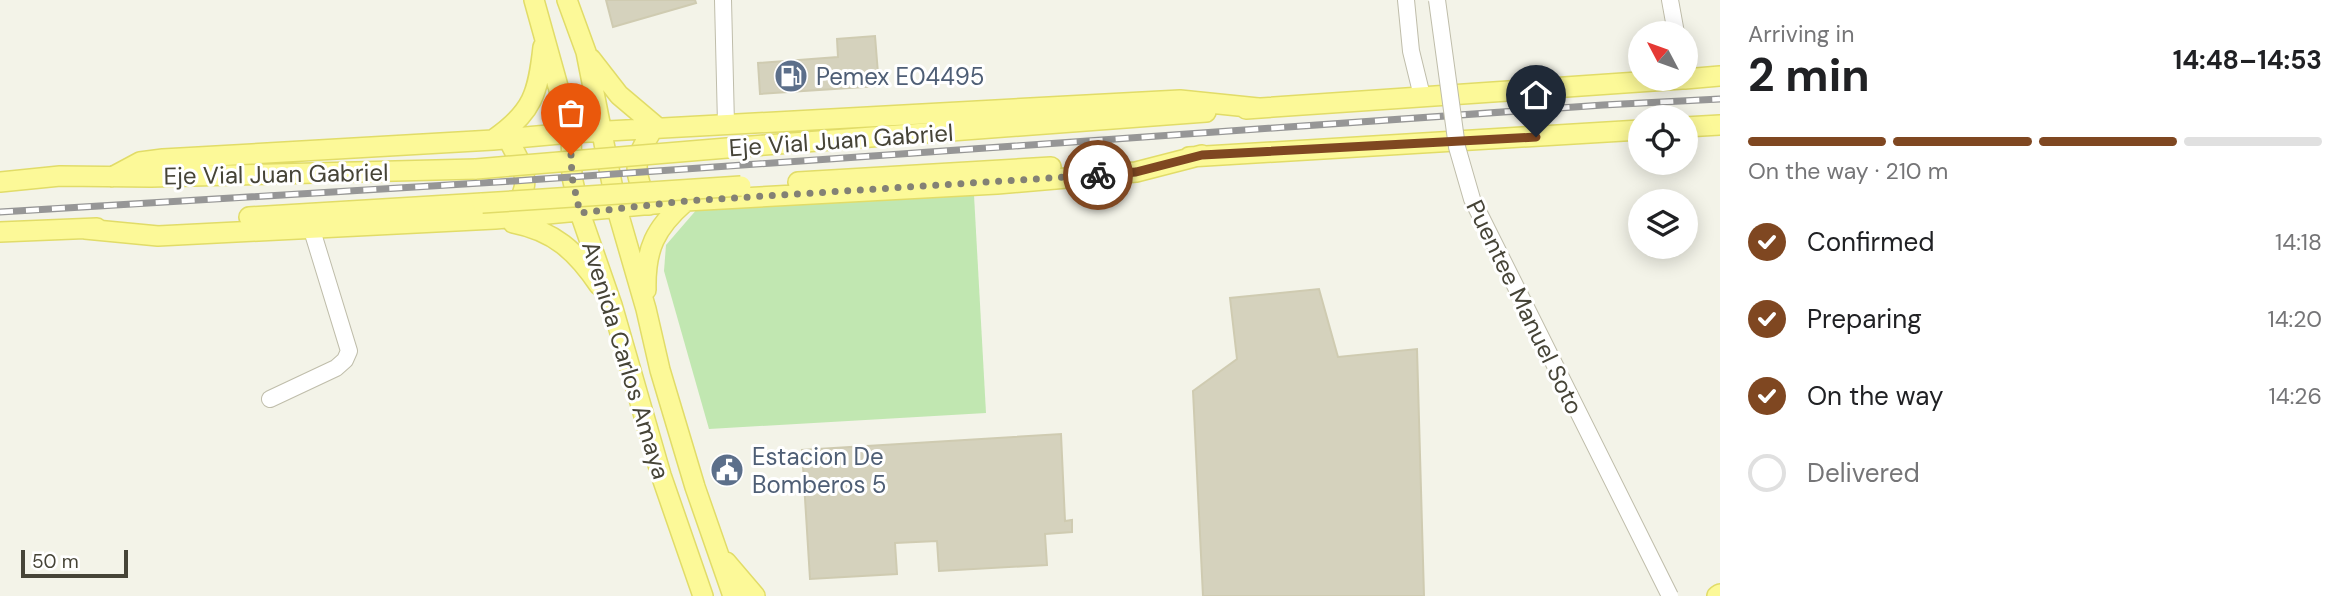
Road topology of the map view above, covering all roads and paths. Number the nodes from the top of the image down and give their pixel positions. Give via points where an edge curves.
1 (534, 0) edge
2 (567, 0) edge
3 (723, 0) edge
4 (1406, 0) edge
5 (1437, 0) edge
6 (1670, 0) edge
7 (1674, 21) edge
8 (544, 35) junction
9 (586, 52) junction
10 (1698, 75) edge
11 (1720, 76) edge
12 (1628, 80) edge
13 (1422, 96) junction
14 (1258, 108) junction
15 (726, 124) junction
16 (1720, 125) edge
17 (1698, 126) edge
18 (656, 128) junction
19 (603, 131) junction
20 (1628, 131) edge
21 (571, 133) junction
22 (501, 139) junction
23 (1202, 155) junction
24 (112, 177) junction
25 (0, 182) edge
26 (686, 201) junction
27 (650, 205) junction
28 (617, 209) junction
29 (580, 213) junction
30 (499, 218) junction
31 (311, 227) junction
32 (85, 229) junction
33 (0, 232) edge
34 (612, 305) junction
35 (646, 309) junction
36 (660, 370) junction
37 (632, 380) junction
38 (270, 399) dead end
39 (695, 487) junction
40 (668, 496) junction
41 (681, 532) junction
42 (718, 552) junction
43 (703, 596) edge
44 (719, 596) edge
45 (733, 596) edge
46 (755, 596) edge
47 (1670, 596) edge

1 - 8 main road, Avenida Carlos Amaya
2 - 9 main road, Avenida Carlos Amaya
3 - 15 street
4 - 13 street
5 - 47 street, Puentee Manuel Soto, bridge via 1457,146 1472,199
6 - 7 street
8 - 21 main road, Avenida Carlos Amaya
8 - 22 main road via 534,99
9 - 18 main road via 619,95
9 - 19 main road, Avenida Carlos Amaya
10 - 11 main road, Eje Vial Juan Gabriel
12 - 13 main road, Eje Vial Juan Gabriel
13 - 14 main road, Eje Vial Juan Gabriel
14 - 15 main road via 1181,100
14 - 24 main road, Eje Vial Juan Gabriel, bridge via 476,169
15 - 18 main road
16 - 17 main road
18 - 19 main road
18 - 27 main road via 639,151 636,166
19 - 21 main road
19 - 28 main road, Avenida Carlos Amaya
20 - 23 main road, Eje Vial Juan Gabriel
21 - 22 main road
21 - 29 main road, Avenida Carlos Amaya via 572,177
22 - 24 main road via 163,159 140,162
22 - 30 main road via 524,172 525,185 523,197
23 - 26 main road via 1125,173
23 - 32 main road, Eje Vial Juan Gabriel, bridge
24 - 25 main road, Eje Vial Juan Gabriel
26 - 27 main road
26 - 35 main road via 667,218 653,241 646,272
27 - 28 main road
28 - 29 main road
28 - 35 main road, Avenida Carlos Amaya
29 - 30 main road
29 - 34 main road, Avenida Carlos Amaya
30 - 31 main road
30 - 34 main road via 545,232 562,243 594,277
31 - 32 main road via 158,236
31 - 38 street via 349,351 336,368
32 - 33 main road, Eje Vial Juan Gabriel
34 - 37 main road, Avenida Carlos Amaya
35 - 36 main road, Avenida Carlos Amaya
36 - 37 main road
36 - 39 main road, Avenida Carlos Amaya
37 - 40 main road, Avenida Carlos Amaya
39 - 40 main road
39 - 42 main road, Avenida Carlos Amaya
40 - 41 main road, Avenida Carlos Amaya
41 - 43 main road, Avenida Carlos Amaya
41 - 44 main road
42 - 45 main road, Avenida Carlos Amaya
42 - 46 main road

